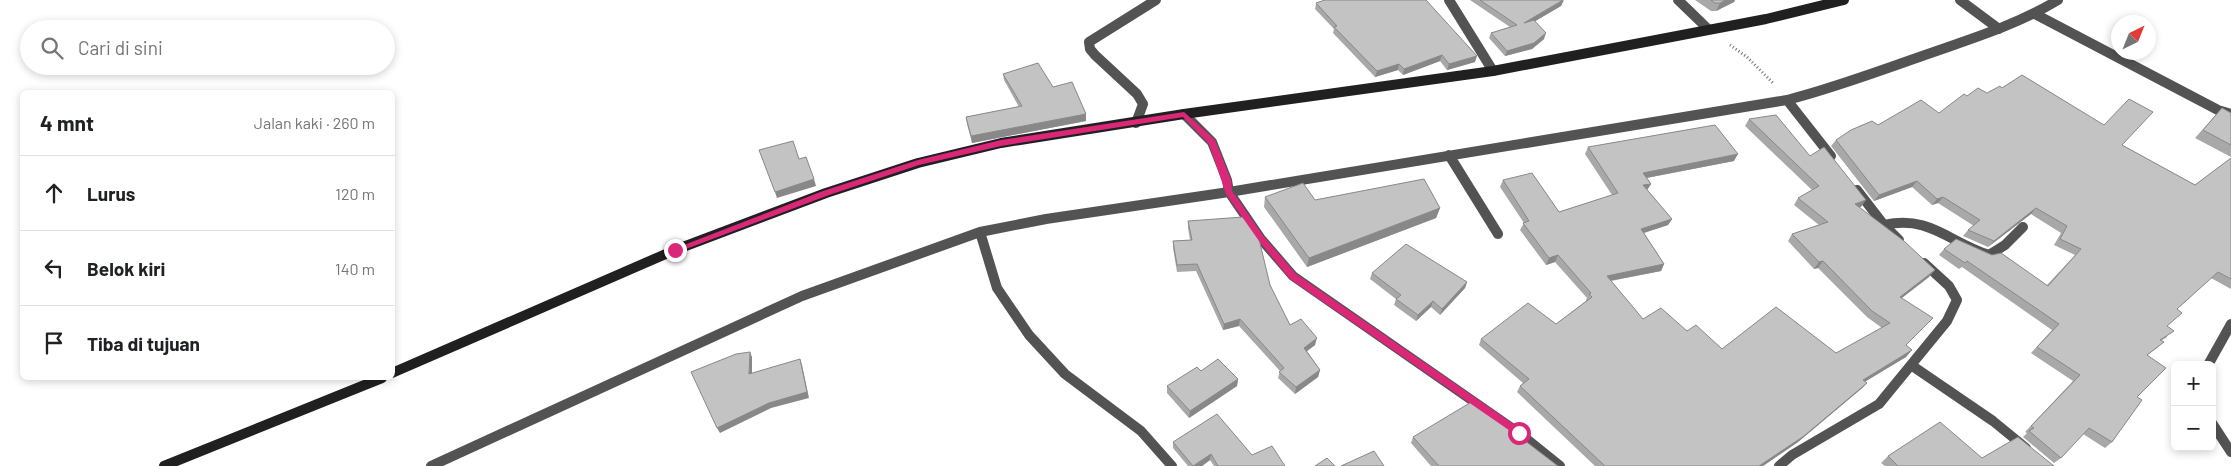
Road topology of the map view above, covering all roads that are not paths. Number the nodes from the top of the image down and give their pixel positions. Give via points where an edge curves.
1 (1156, 0) edge
2 (1449, 0) edge
3 (1678, 0) edge
4 (1844, 0) edge
5 (1960, 0) edge
6 (2058, 0) edge
7 (2034, 14) junction
8 (1707, 28) junction
9 (1999, 29) junction
10 (1493, 71) junction
11 (1788, 100) junction
12 (1184, 114) junction
13 (2231, 114) edge
14 (1136, 123) junction
15 (1449, 155) junction
16 (1836, 162) edge
17 (1848, 178) edge
18 (1229, 192) junction
19 (1884, 225) junction
20 (2022, 227) edge
21 (980, 232) junction
22 (1498, 234) dead end
23 (1905, 246) edge
24 (1918, 258) edge
25 (2231, 324) edge
26 (2210, 361) edge
27 (1911, 366) junction
28 (395, 372) edge
29 (377, 380) edge
30 (2216, 428) edge
31 (2231, 452) edge
32 (2034, 455) edge
33 (447, 463) edge
34 (164, 466) edge
35 (431, 466) edge
36 (1172, 466) edge
37 (1560, 466) edge
38 (1779, 466) edge

1 - 14 street via 1088,42 1095,55 1143,104
2 - 10 street
3 - 8 street
4 - 8 street via 1766,19
5 - 9 street
6 - 7 street
7 - 9 street
7 - 13 street
8 - 10 street
9 - 11 street
10 - 12 street
11 - 15 street
11 - 16 street
12 - 14 street
12 - 18 street via 1212,142
14 - 28 street via 1001,143 918,162 675,250
15 - 18 street
15 - 22 street
17 - 19 street
18 - 21 street
18 - 37 street via 1293,276 1519,433
19 - 20 street via 1900,220 1920,222 1974,252 1989,255 2005,246
19 - 23 street
21 - 33 street via 802,296
21 - 36 street via 997,288 1029,335 1065,374 1141,431
24 - 27 street via 1949,286 1957,300 1947,321
25 - 26 street
27 - 32 street via 1993,421
27 - 38 street via 1879,404
29 - 34 street
30 - 31 street
33 - 35 street

